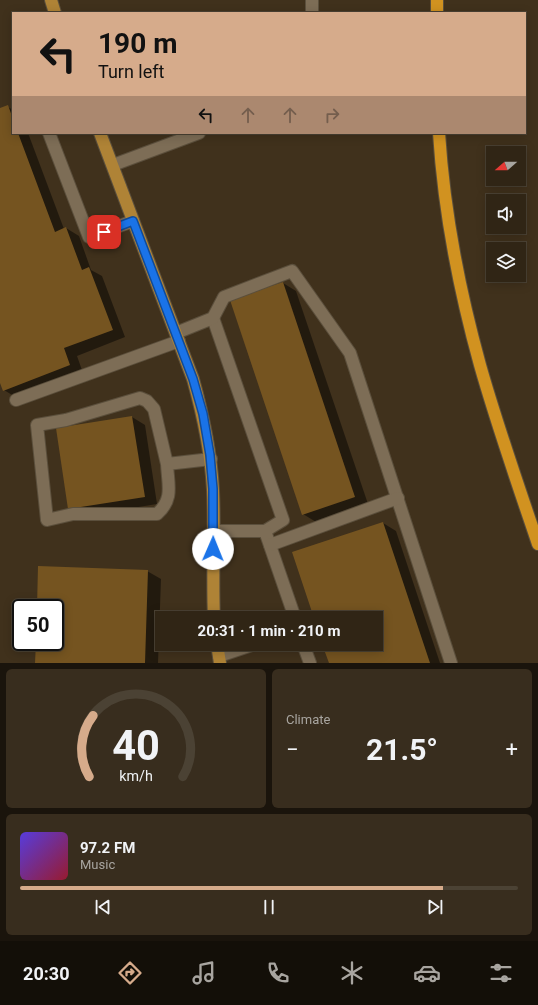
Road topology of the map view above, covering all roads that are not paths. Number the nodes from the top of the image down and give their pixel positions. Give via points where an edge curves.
1 (50, 0) edge
2 (312, 0) edge
3 (437, 0) edge
4 (55, 12) edge
5 (312, 12) edge
6 (437, 12) edge
7 (49, 134) edge
8 (100, 134) edge
9 (196, 134) edge
10 (439, 134) edge
11 (112, 165) junction
12 (133, 221) junction
13 (213, 318) junction
14 (177, 337) junction
15 (16, 400) dead end
16 (211, 460) junction
17 (167, 464) junction
18 (398, 498) junction
19 (214, 531) junction
20 (265, 531) junction
21 (538, 544) edge
22 (270, 545) junction
23 (214, 611) edge
24 (293, 611) edge
25 (230, 651) edge
26 (306, 651) edge
27 (219, 654) edge
28 (310, 663) edge
29 (451, 663) edge

1 - 4 main road
2 - 5 street
3 - 6 highway
7 - 12 street via 89,237
8 - 11 main road
9 - 11 street
10 - 21 highway via 454,257 467,314 488,394
11 - 12 main road
12 - 14 main road
13 - 14 street
13 - 18 street via 224,297 292,271 350,353
13 - 20 street via 283,520
14 - 15 street
14 - 16 main road via 201,407
16 - 17 street
16 - 19 main road
17 - 17 street via 154,409 140,398 66,420 37,425 47,520 73,514 157,514 169,499
18 - 22 street
18 - 29 street
19 - 20 street
19 - 23 main road
20 - 22 street
22 - 24 street
25 - 27 street
26 - 28 street

